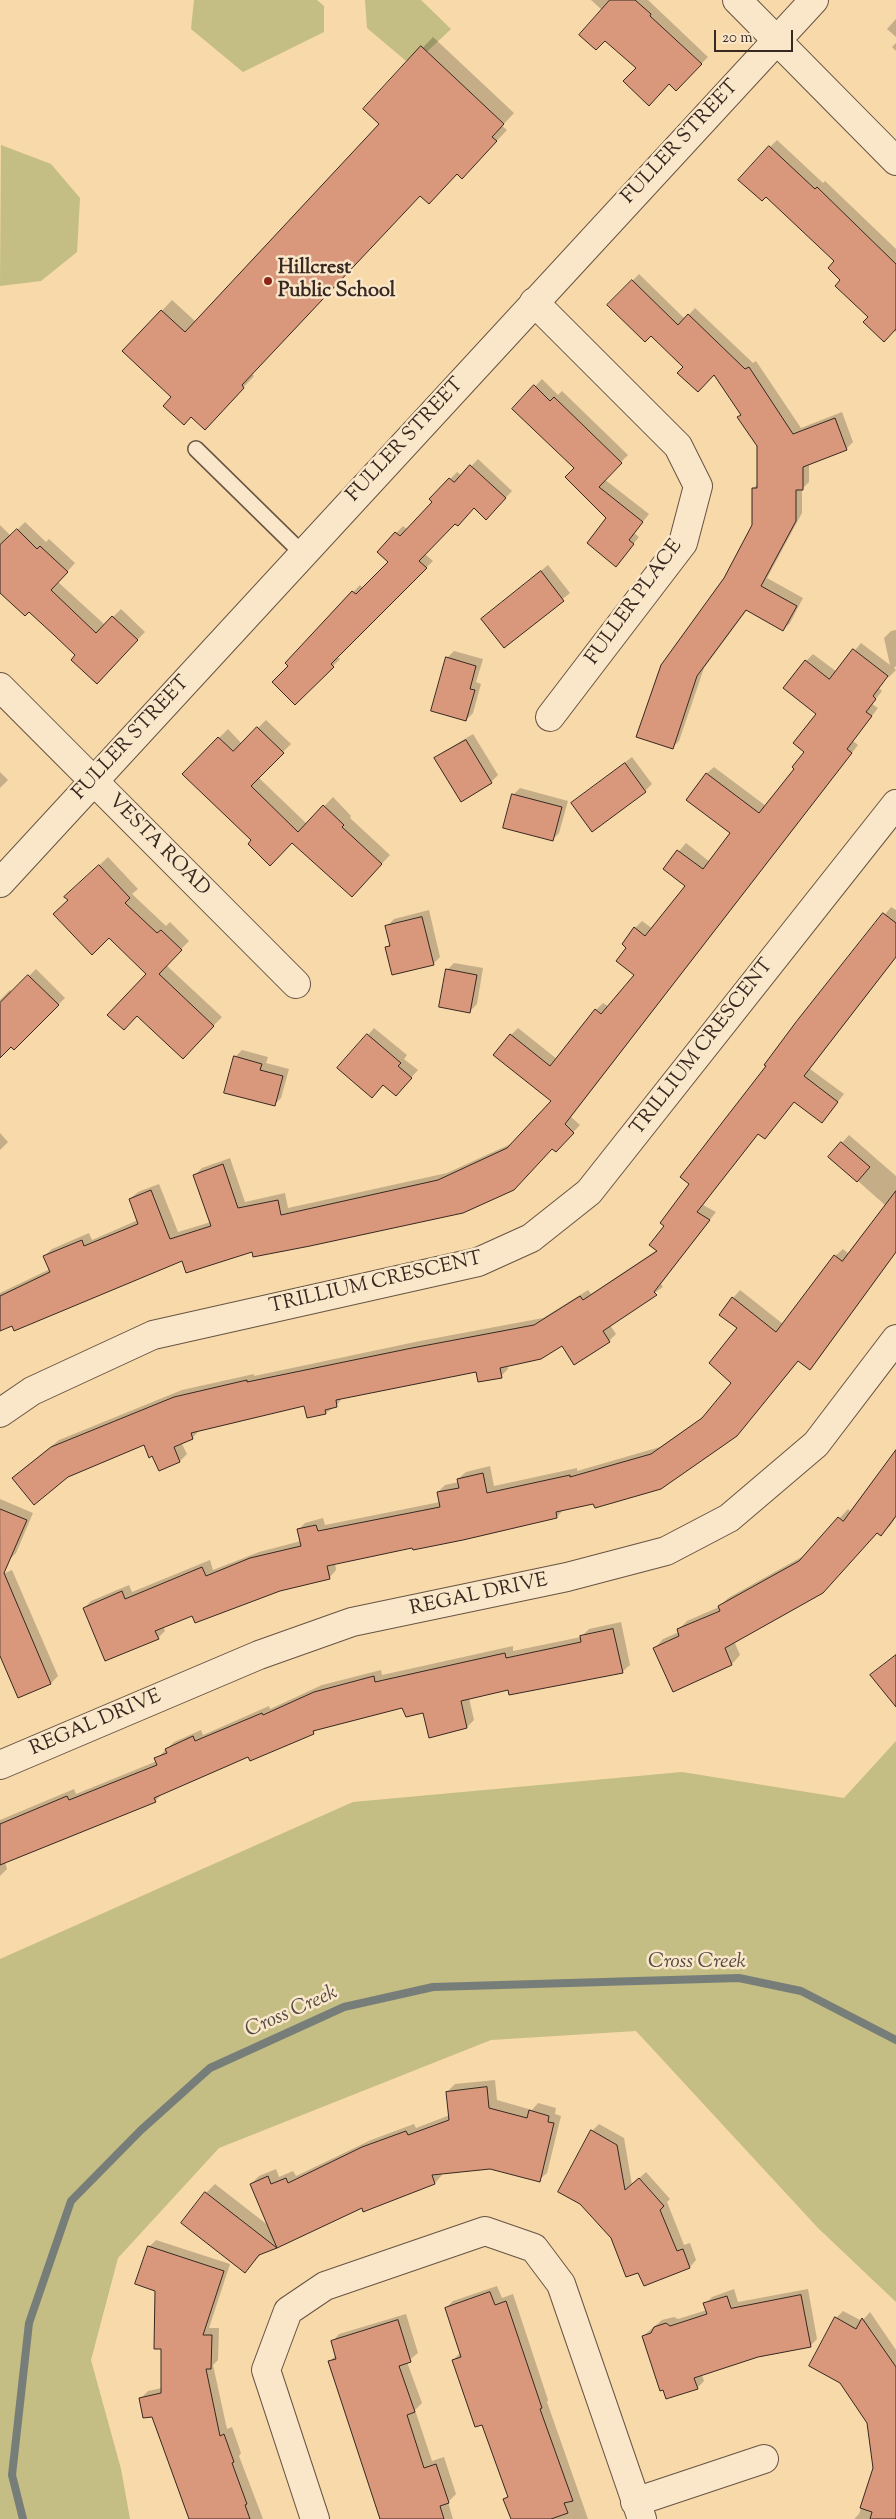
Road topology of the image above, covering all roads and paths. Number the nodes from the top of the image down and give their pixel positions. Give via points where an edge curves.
1 (737, 0) edge
2 (814, 0) edge
3 (776, 39) junction
4 (896, 161) edge
5 (534, 302) junction
6 (196, 450) dead end
7 (302, 553) junction
8 (0, 686) edge
9 (550, 717) dead end
10 (93, 780) junction
11 (896, 804) edge
12 (0, 883) edge
13 (296, 984) dead end
14 (896, 1339) edge
15 (0, 1413) edge
16 (0, 1765) edge
17 (764, 2459) dead end
18 (639, 2511) edge
19 (315, 2519) edge

1 - 3 street
2 - 3 street, FULLER STREET
3 - 4 street
3 - 5 street, FULLER STREET
5 - 7 street, FULLER STREET
5 - 9 street, FULLER PLACE via 678,446 698,486 682,543
6 - 7 lane
7 - 10 street, FULLER STREET
8 - 10 street, VESTA ROAD
10 - 12 street, FULLER STREET
10 - 13 street, VESTA ROAD
11 - 15 street, TRILLIUM CRESCENT via 589,1192 531,1238 478,1262 153,1335 32,1391
14 - 16 street, REGAL DRIVE via 816,1444 729,1518 666,1551 567,1577 352,1622 259,1655
17 - 18 street
18 - 19 street via 561,2284 534,2248 485,2231 325,2286 288,2311 266,2370

